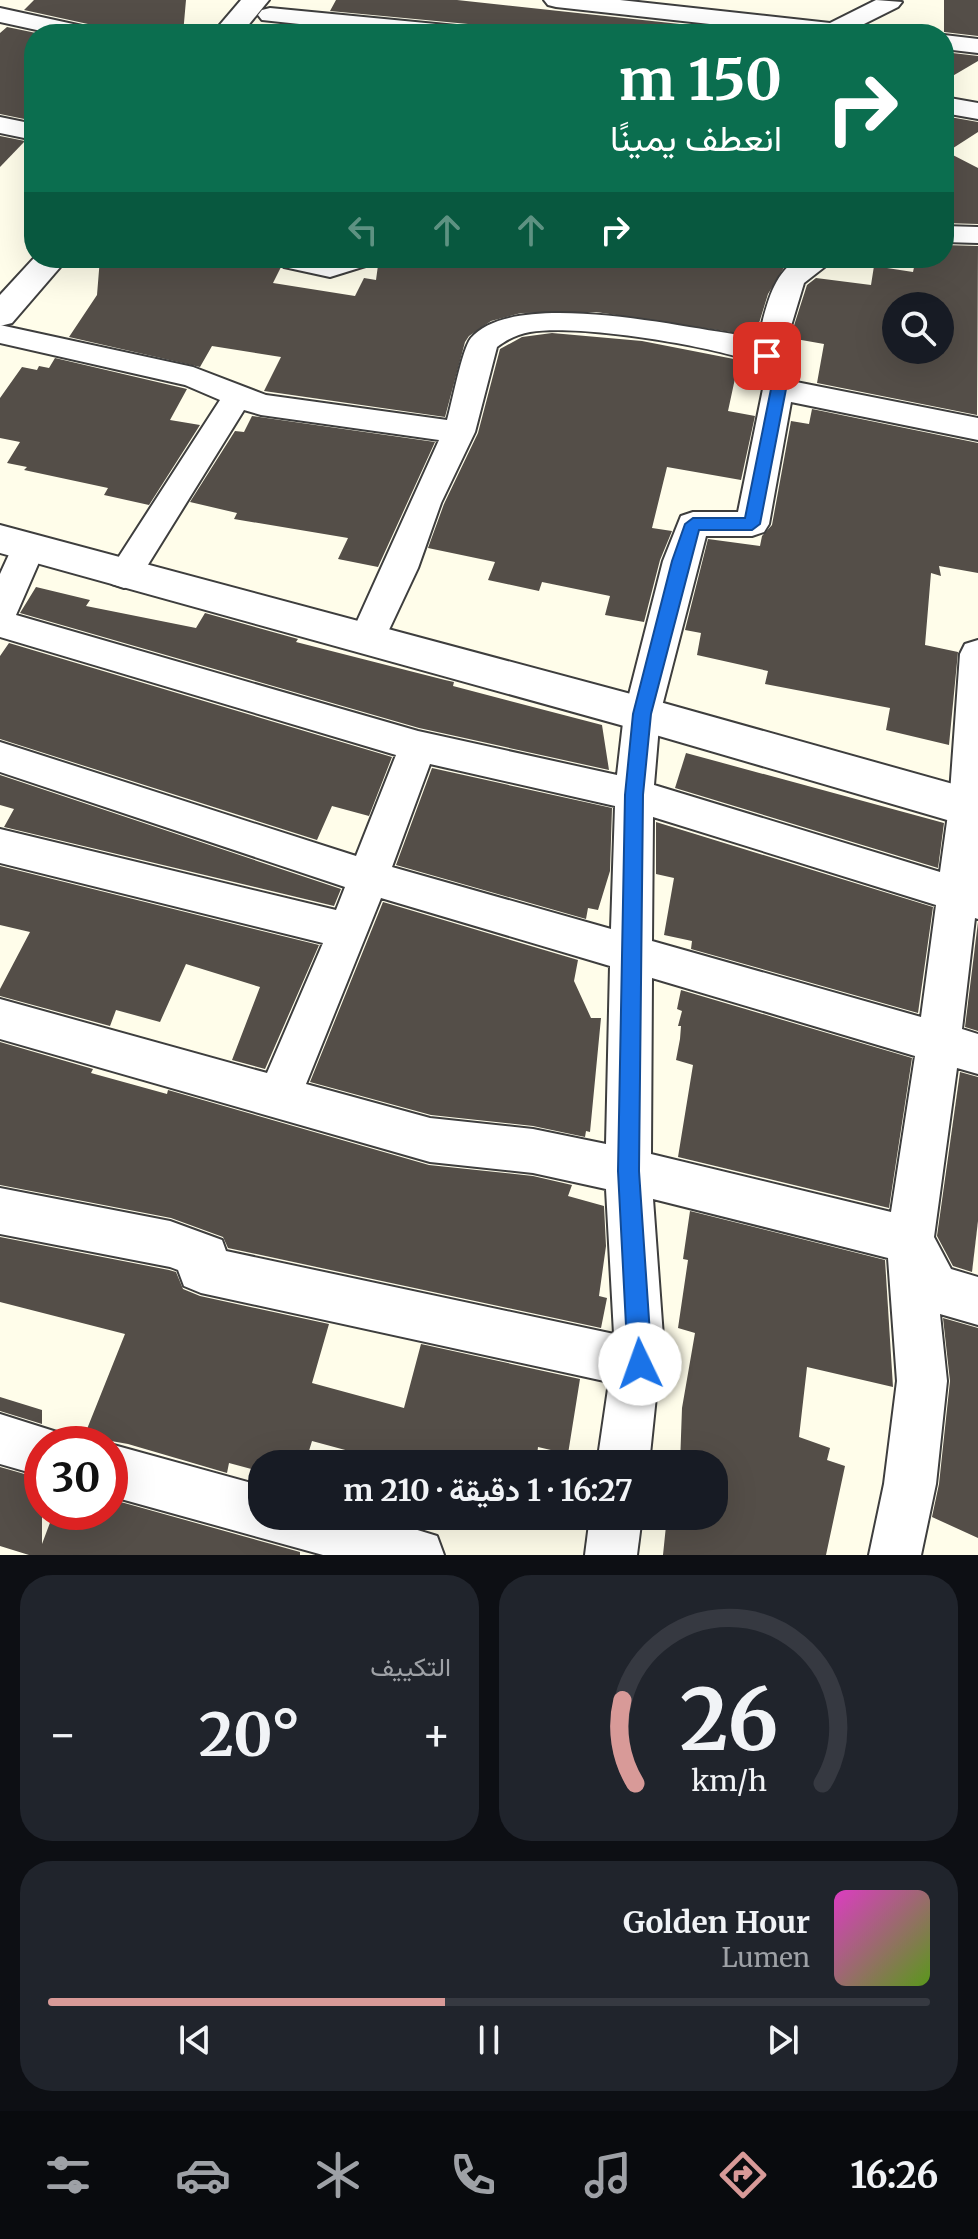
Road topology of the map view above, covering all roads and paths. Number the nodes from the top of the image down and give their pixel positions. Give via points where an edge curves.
1 (556, 0) edge
2 (890, 1) edge
3 (266, 12) edge
4 (0, 15) edge
5 (42, 24) edge
6 (244, 24) edge
7 (376, 24) edge
8 (747, 24) edge
9 (846, 24) edge
10 (954, 43) edge
11 (978, 46) edge
12 (954, 107) edge
13 (978, 111) edge
14 (0, 125) edge
15 (24, 130) edge
16 (954, 234) edge
17 (978, 235) edge
18 (24, 254) edge
19 (43, 268) edge
20 (803, 268) edge
21 (0, 279) edge
22 (0, 315) edge
23 (0, 334) edge
24 (767, 356) junction
25 (778, 389) junction
26 (239, 394) junction
27 (978, 429) edge
28 (459, 432) junction
29 (15, 542) edge
30 (124, 575) junction
31 (0, 613) edge
32 (0, 624) edge
33 (367, 639) junction
34 (978, 654) edge
35 (642, 714) junction
36 (418, 746) junction
37 (0, 757) edge
38 (634, 795) junction
39 (973, 808) edge
40 (0, 846) edge
41 (367, 877) junction
42 (966, 898) edge
43 (348, 931) junction
44 (632, 954) junction
45 (0, 1019) edge
46 (939, 1041) junction
47 (978, 1054) edge
48 (278, 1098) junction
49 (628, 1171) junction
50 (0, 1211) edge
51 (910, 1240) junction
52 (978, 1301) edge
53 (640, 1364) junction
54 (0, 1439) edge
55 (24, 1446) edge
56 (625, 1450) edge
57 (128, 1475) edge
58 (248, 1508) edge
59 (328, 1530) edge
60 (614, 1530) edge
61 (418, 1555) edge
62 (611, 1555) edge
63 (895, 1555) edge

1 - 8 street
2 - 9 street
3 - 6 street
3 - 7 street
4 - 5 street
10 - 11 street
12 - 13 street
14 - 15 street
16 - 17 street
18 - 21 street
19 - 22 street
20 - 24 street via 790,281
23 - 26 street via 193,377
24 - 25 street
24 - 28 street via 733,344 582,322 527,323 483,343
25 - 27 street
25 - 35 street via 752,524 693,524
26 - 28 street via 261,405 306,413
26 - 30 street
28 - 33 street
29 - 30 street
29 - 31 street
30 - 33 street
32 - 36 street
33 - 35 street
34 - 39 street
35 - 38 street
35 - 39 street
36 - 38 street
36 - 41 street
37 - 41 street
38 - 42 street
38 - 44 street
39 - 42 street
40 - 43 street
41 - 43 street
41 - 44 street
42 - 46 street
43 - 48 street
44 - 46 street
44 - 49 street
45 - 48 street
46 - 47 street
46 - 51 street
48 - 49 street via 430,1140 533,1151
49 - 51 street
49 - 53 street
50 - 53 street via 170,1244 205,1257 201,1269
51 - 52 street via 936,1289
51 - 63 street via 922,1381
53 - 56 street
54 - 55 street
57 - 58 street
59 - 61 street
60 - 62 street

